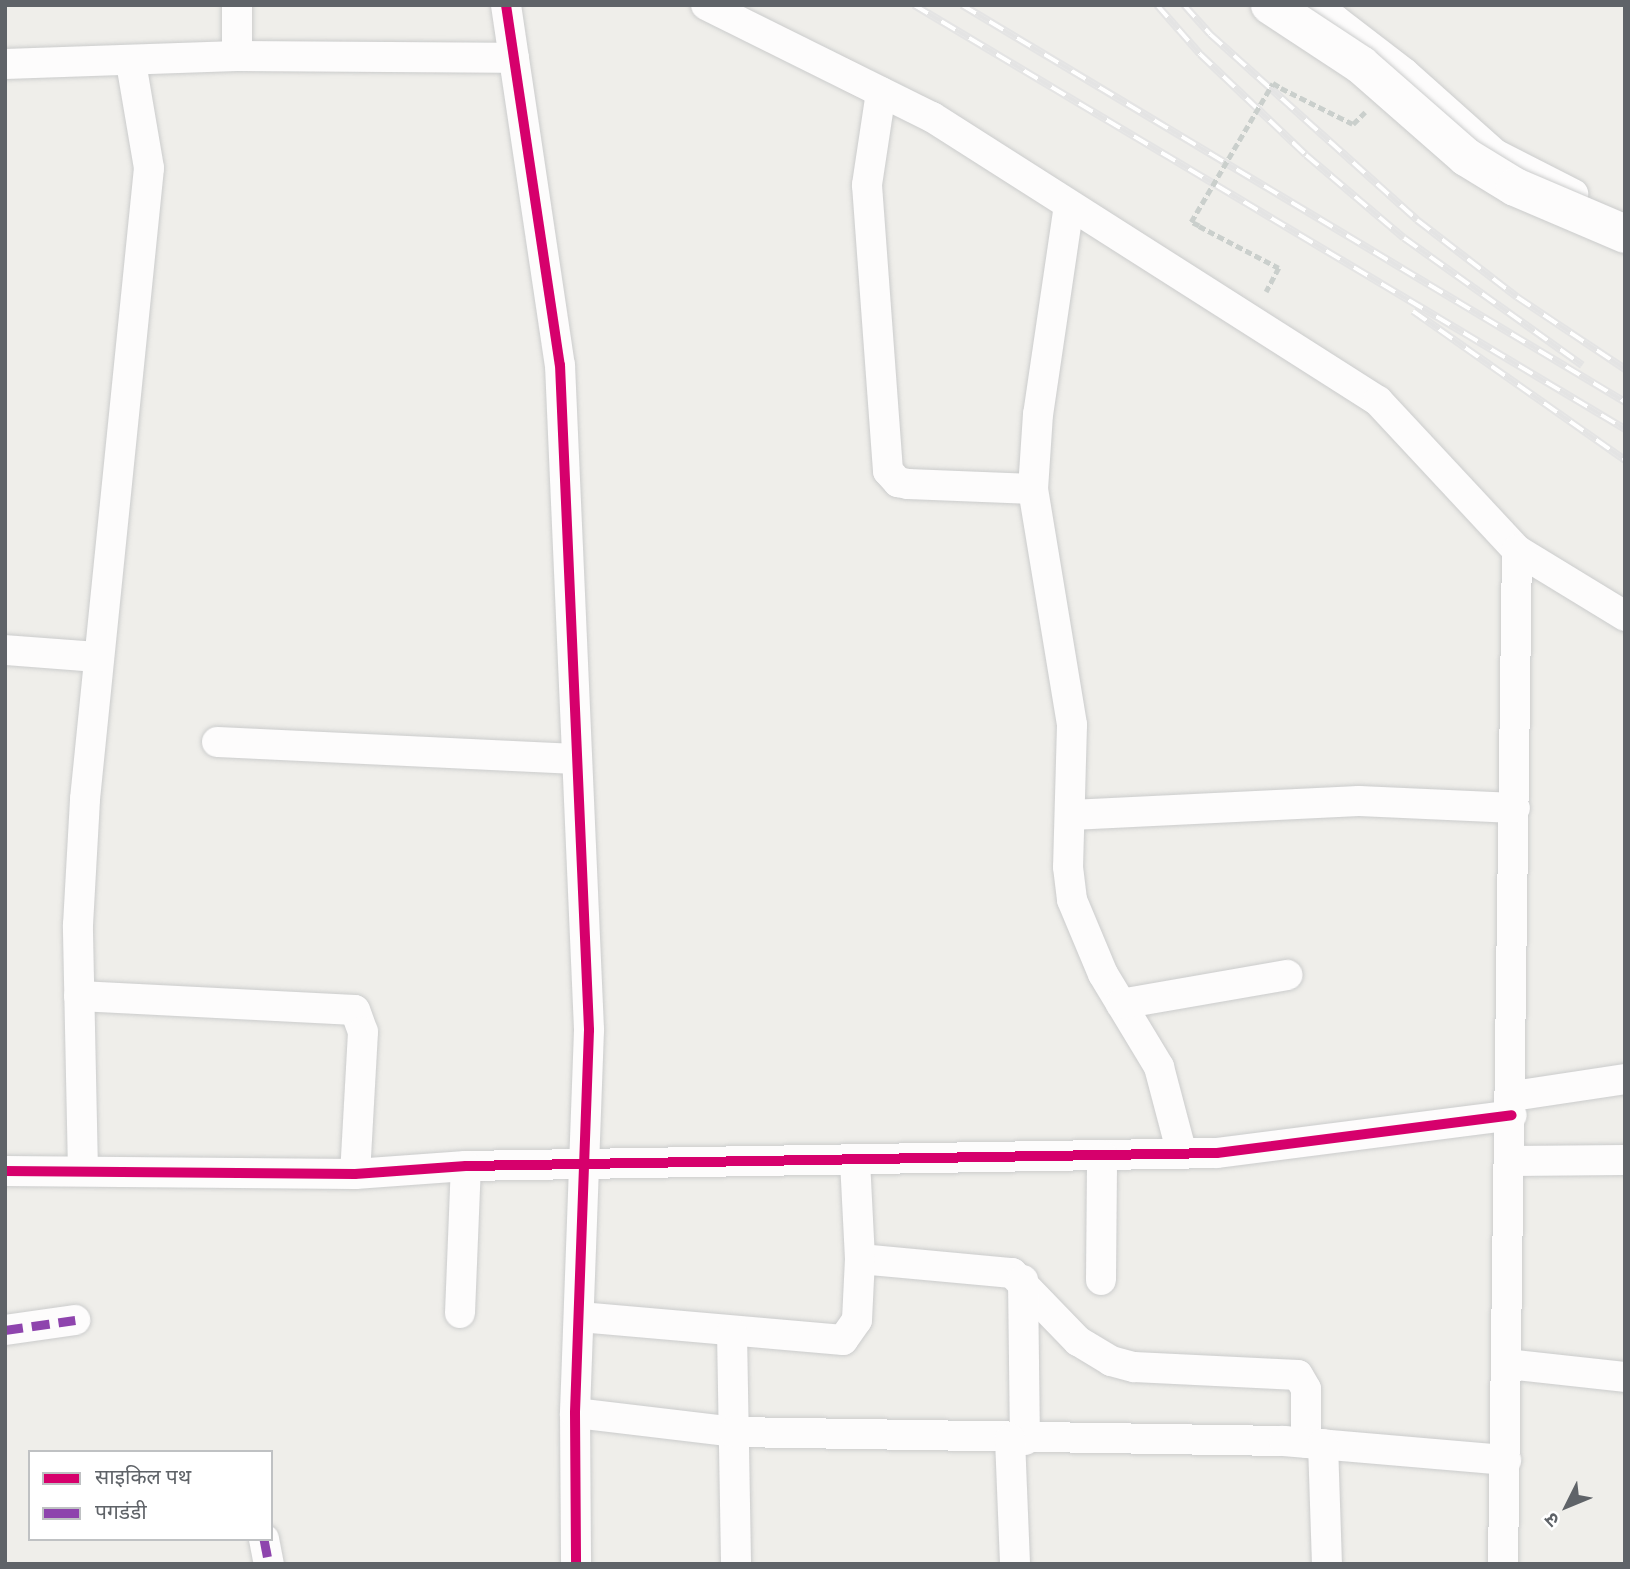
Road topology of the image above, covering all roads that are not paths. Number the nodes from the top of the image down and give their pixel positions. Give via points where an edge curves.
1 (237, 5) edge
2 (506, 5) edge
3 (706, 5) edge
4 (1270, 5) edge
5 (1307, 5) edge
6 (237, 56) junction
7 (514, 58) junction
8 (131, 63) junction
9 (5, 64) edge
10 (881, 92) junction
11 (1069, 205) junction
12 (1625, 215) edge
13 (1625, 234) edge
14 (1033, 489) junction
15 (1517, 550) junction
16 (1625, 616) edge
17 (5, 650) edge
18 (99, 657) junction
19 (217, 742) dead end
20 (577, 760) junction
21 (1515, 808) junction
22 (1071, 815) junction
23 (1288, 975) dead end
24 (79, 996) junction
25 (1121, 1004) junction
26 (1625, 1079) edge
27 (1513, 1105) junction
28 (1182, 1154) junction
29 (1102, 1155) junction
30 (855, 1159) junction
31 (1625, 1160) edge
32 (1512, 1161) junction
33 (587, 1163) junction
34 (466, 1166) junction
35 (5, 1171) edge
36 (83, 1171) junction
37 (355, 1174) junction
38 (860, 1259) junction
39 (1023, 1280) junction
40 (1101, 1280) dead end
41 (460, 1312) dead end
42 (580, 1317) junction
43 (75, 1320) dead end
44 (5, 1330) edge
45 (732, 1332) junction
46 (1507, 1364) junction
47 (1625, 1377) edge
48 (575, 1413) junction
49 (734, 1432) junction
50 (1018, 1439) junction
51 (1315, 1443) junction
52 (1506, 1460) junction
53 (264, 1541) edge
54 (269, 1564) edge
55 (576, 1564) edge
56 (736, 1564) edge
57 (1015, 1564) edge
58 (1327, 1564) edge
59 (1503, 1564) edge

1 - 6 street
2 - 7 street
3 - 10 street
4 - 13 street, bridge via 1361,65 1466,157 1539,199
5 - 12 street via 1335,20 1404,73 1495,154
6 - 7 street
6 - 8 street
7 - 20 street via 560,365
8 - 9 street
8 - 18 street via 149,168
10 - 11 street via 932,117
10 - 14 street via 867,184 888,471 898,482 908,484
11 - 14 street via 1038,414
11 - 15 street via 1378,401
14 - 22 street via 1072,726
15 - 16 street
15 - 21 street
17 - 18 street
18 - 24 street via 85,799
19 - 20 street
20 - 33 street via 589,1030
21 - 22 street via 1359,800
21 - 27 street
22 - 25 street via 1068,867 1072,900 1083,933
23 - 25 street
24 - 36 street
24 - 37 street via 355,1010 363,1032
25 - 28 street via 1160,1068
26 - 27 street
27 - 28 street
27 - 32 street
28 - 29 street
29 - 30 street
29 - 40 street
30 - 33 street
30 - 38 street
31 - 32 street
32 - 46 street
33 - 34 street
33 - 42 street
34 - 37 street
34 - 41 street
35 - 36 street
36 - 37 street
38 - 39 street via 990,1267
38 - 45 street via 857,1321 843,1340
39 - 50 street
39 - 51 street via 1078,1341 1111,1361 1134,1367 1298,1375 1306,1389
42 - 45 street
42 - 48 street
43 - 44 street
45 - 49 street
46 - 47 street
46 - 52 street
48 - 49 street
48 - 55 street
49 - 50 street
49 - 56 street
50 - 51 street
50 - 57 street
51 - 52 street
51 - 58 street
52 - 59 street
53 - 54 street

